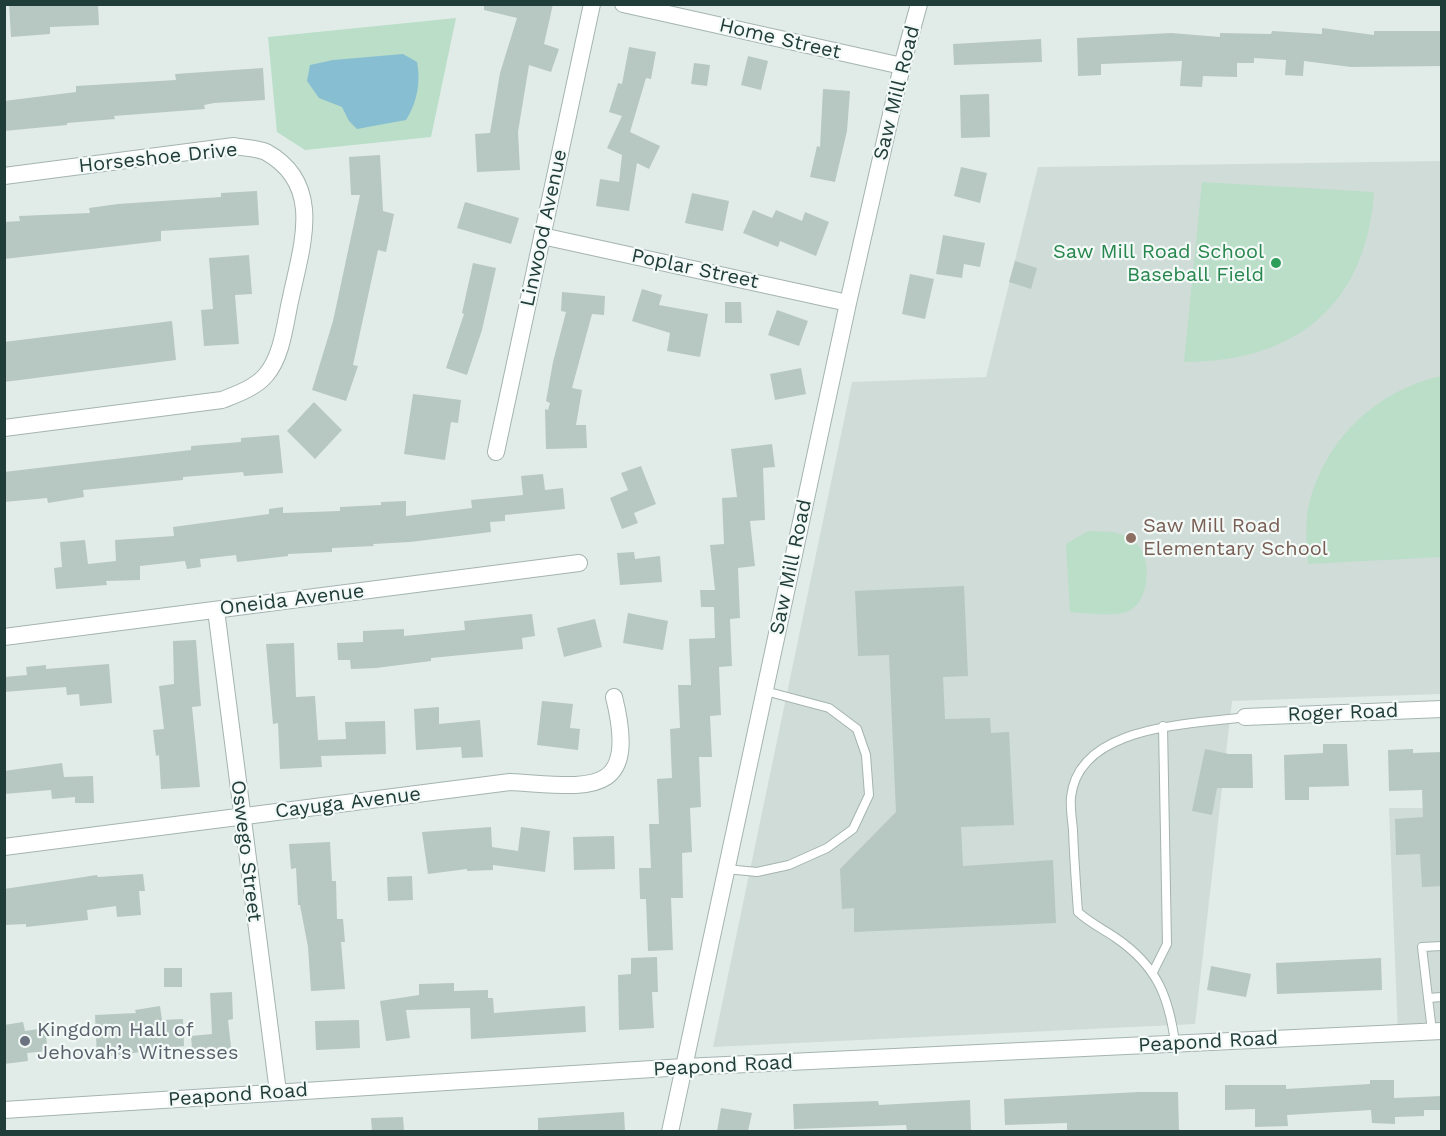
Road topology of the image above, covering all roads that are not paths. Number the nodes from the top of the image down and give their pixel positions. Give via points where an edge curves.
1 (592, 4) edge
2 (623, 4) edge
3 (918, 4) edge
4 (902, 66) junction
5 (4, 176) edge
6 (542, 236) junction
7 (848, 303) junction
8 (4, 428) edge
9 (496, 452) dead end
10 (579, 563) dead end
11 (216, 610) junction
12 (4, 637) edge
13 (765, 691) junction
14 (614, 697) dead end
15 (1442, 710) edge
16 (1245, 717) joint
17 (1163, 726) junction
18 (242, 816) junction
19 (4, 847) edge
20 (726, 869) junction
21 (1442, 946) edge
22 (1153, 972) junction
23 (1442, 997) edge
24 (1428, 998) junction
25 (1437, 1031) edge
26 (1175, 1043) junction
27 (684, 1067) junction
28 (278, 1092) junction
29 (4, 1110) edge
30 (670, 1131) edge

1 - 6 street, Linwood Avenue
2 - 4 street, Home Street
3 - 4 street, Saw Mill Road
4 - 7 street, Saw Mill Road
5 - 8 street, Horseshoe Drive via 234,146 264,151 287,168 304,197 305,230 279,350 266,376 247,390 222,400
6 - 7 street, Poplar Street
6 - 9 street, Linwood Avenue
7 - 13 street, Saw Mill Road
10 - 11 street, Oneida Avenue
11 - 12 street, Oneida Avenue
11 - 18 street, Oswego Street
13 - 20 street, Saw Mill Road
13 - 20 lane via 829,708 857,729 866,756 869,795 853,829 827,848 789,865 757,872
14 - 18 street, Cayuga Avenue via 622,730 618,762 608,777 586,786 510,782
15 - 16 street, Roger Road
16 - 17 lane
17 - 22 lane via 1167,944
17 - 22 lane via 1133,735 1091,757 1078,773 1071,797 1078,912 1118,939
18 - 19 street, Cayuga Avenue
18 - 28 street, Oswego Street
20 - 27 street, Saw Mill Road
21 - 24 lane via 1422,947
22 - 26 lane via 1171,1012
23 - 24 lane
24 - 25 lane
25 - 26 street, Peapond Road
26 - 27 street, Peapond Road
27 - 28 street, Peapond Road
27 - 30 street, Saw Mill Road
28 - 29 street, Peapond Road

